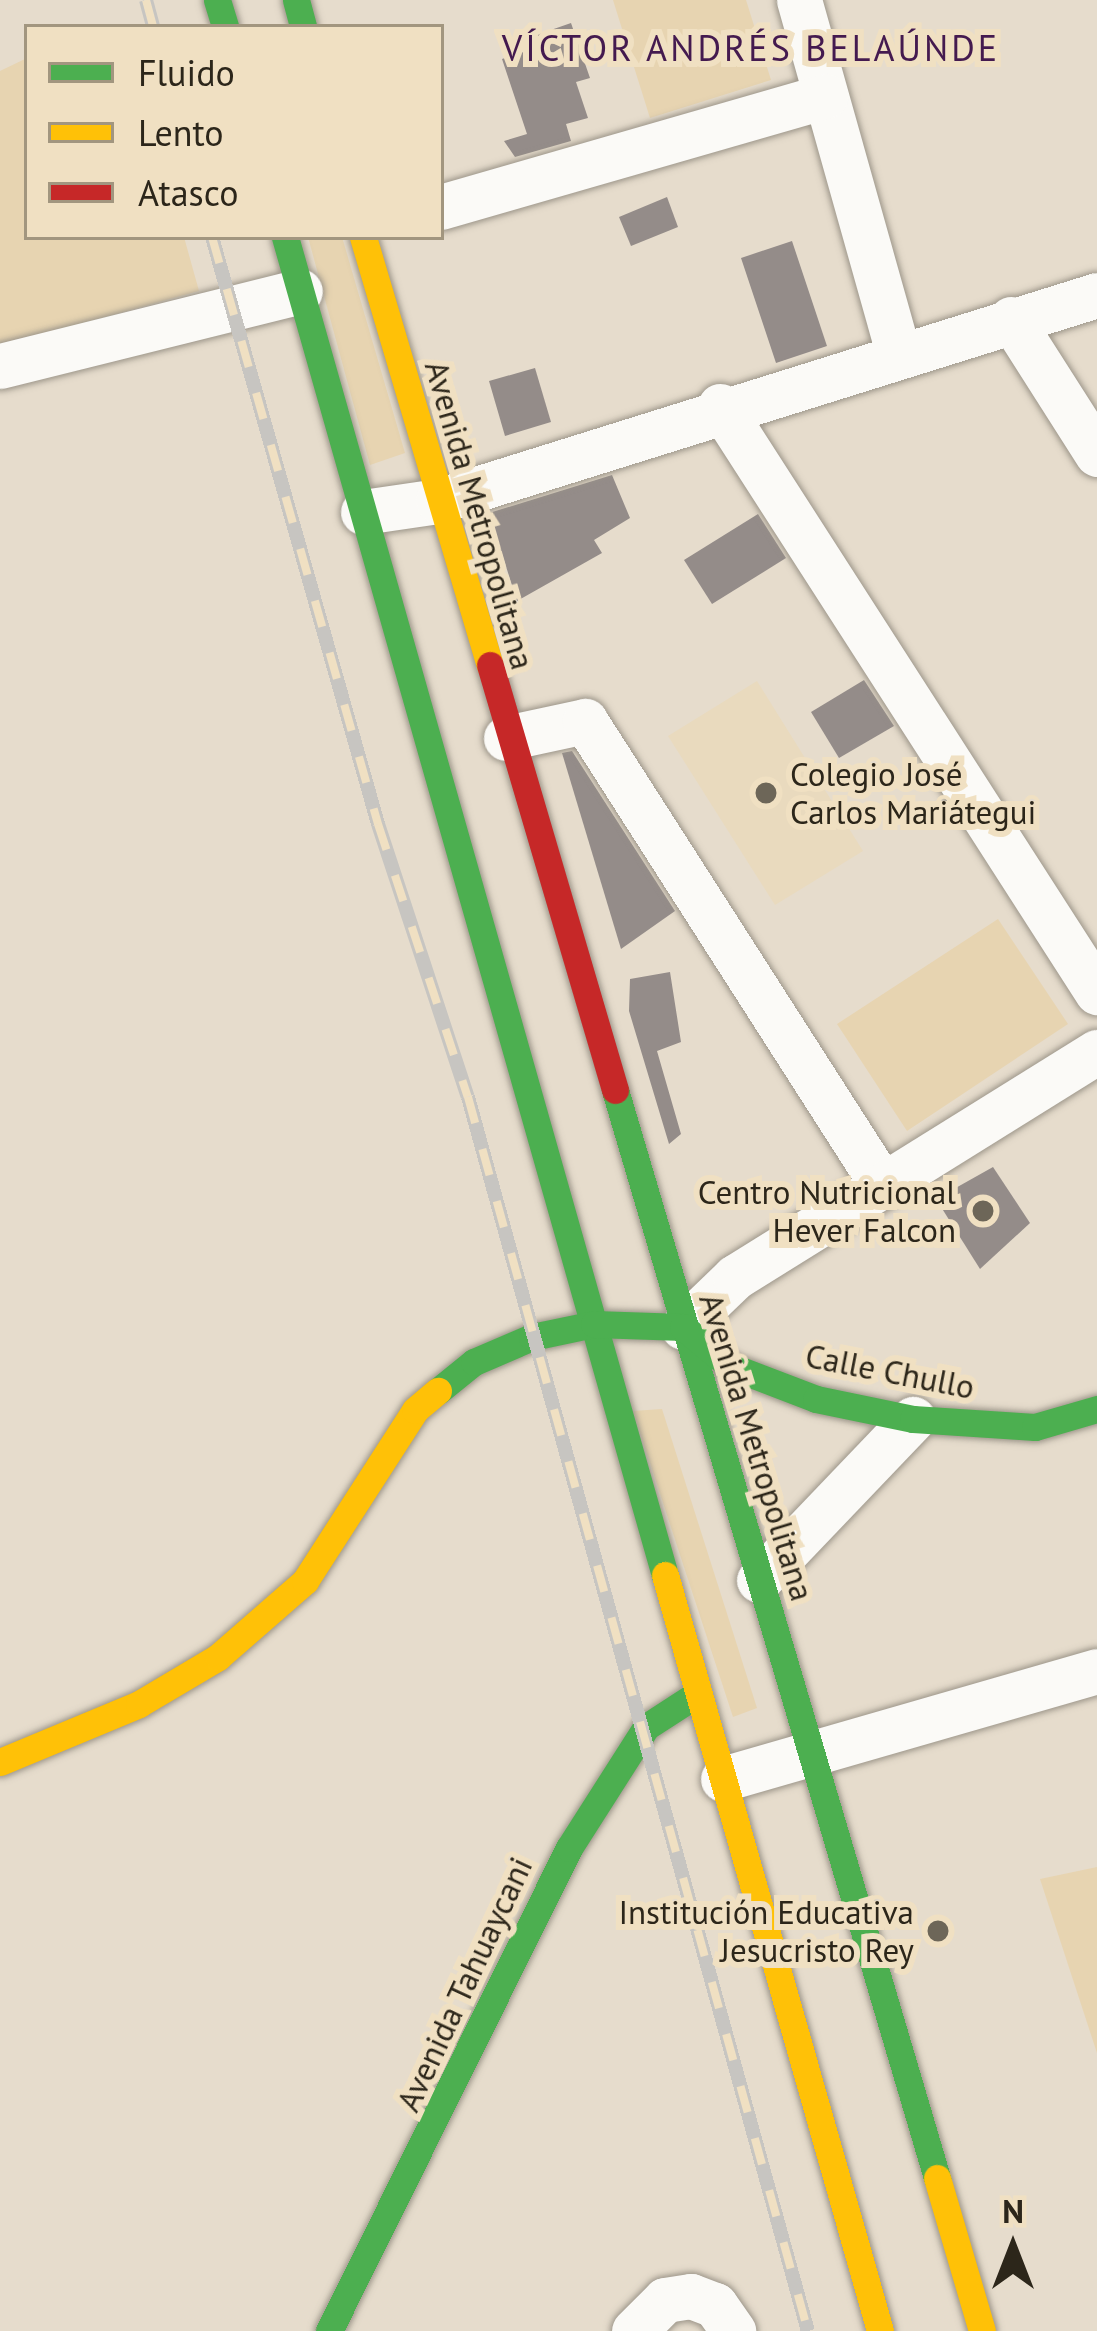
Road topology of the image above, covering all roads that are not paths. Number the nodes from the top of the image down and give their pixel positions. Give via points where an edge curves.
1 (799, 0) edge
2 (825, 96) junction
3 (444, 206) edge
4 (285, 240) edge
5 (368, 240) edge
6 (300, 291) junction
7 (1097, 295) edge
8 (1011, 319) junction
9 (898, 353) junction
10 (0, 367) edge
11 (720, 406) junction
12 (1097, 454) edge
13 (438, 501) junction
14 (363, 512) junction
15 (506, 739) junction
16 (1097, 992) edge
17 (1097, 1052) edge
18 (883, 1186) junction
19 (594, 1324) junction
20 (683, 1327) junction
21 (1097, 1409) edge
22 (913, 1419) junction
23 (759, 1580) junction
24 (1097, 1671) edge
25 (697, 1694) junction
26 (809, 1751) junction
27 (0, 1762) edge
28 (723, 1779) junction
29 (329, 2331) edge
30 (634, 2331) edge
31 (733, 2331) edge
32 (880, 2331) edge
33 (982, 2331) edge

1 - 2 street
2 - 3 street
2 - 9 street
4 - 6 main road
5 - 13 main road, Avenida Metropolitana
6 - 10 street
6 - 14 main road
7 - 8 street
8 - 9 street
8 - 12 street
9 - 11 street
11 - 13 street
11 - 16 street
13 - 14 street
13 - 15 main road, Avenida Metropolitana
14 - 19 main road
15 - 18 street via 585,721
15 - 20 main road, Avenida Metropolitana
17 - 18 street
18 - 20 street via 735,1277
19 - 20 main road
19 - 25 main road
19 - 27 main road via 473,1362 415,1409 304,1581 218,1657 140,1704
20 - 22 main road, Calle Chullo via 730,1366 816,1399
20 - 23 main road, Avenida Metropolitana
21 - 22 main road, Calle Chullo via 1035,1427
22 - 23 street
23 - 26 main road, Avenida Metropolitana
24 - 26 street
25 - 28 main road
25 - 29 main road, Avenida Tahuaycani via 646,1727 569,1848
26 - 28 street
26 - 33 main road, Avenida Metropolitana
28 - 32 main road
30 - 31 street via 665,2300 691,2296 716,2305

